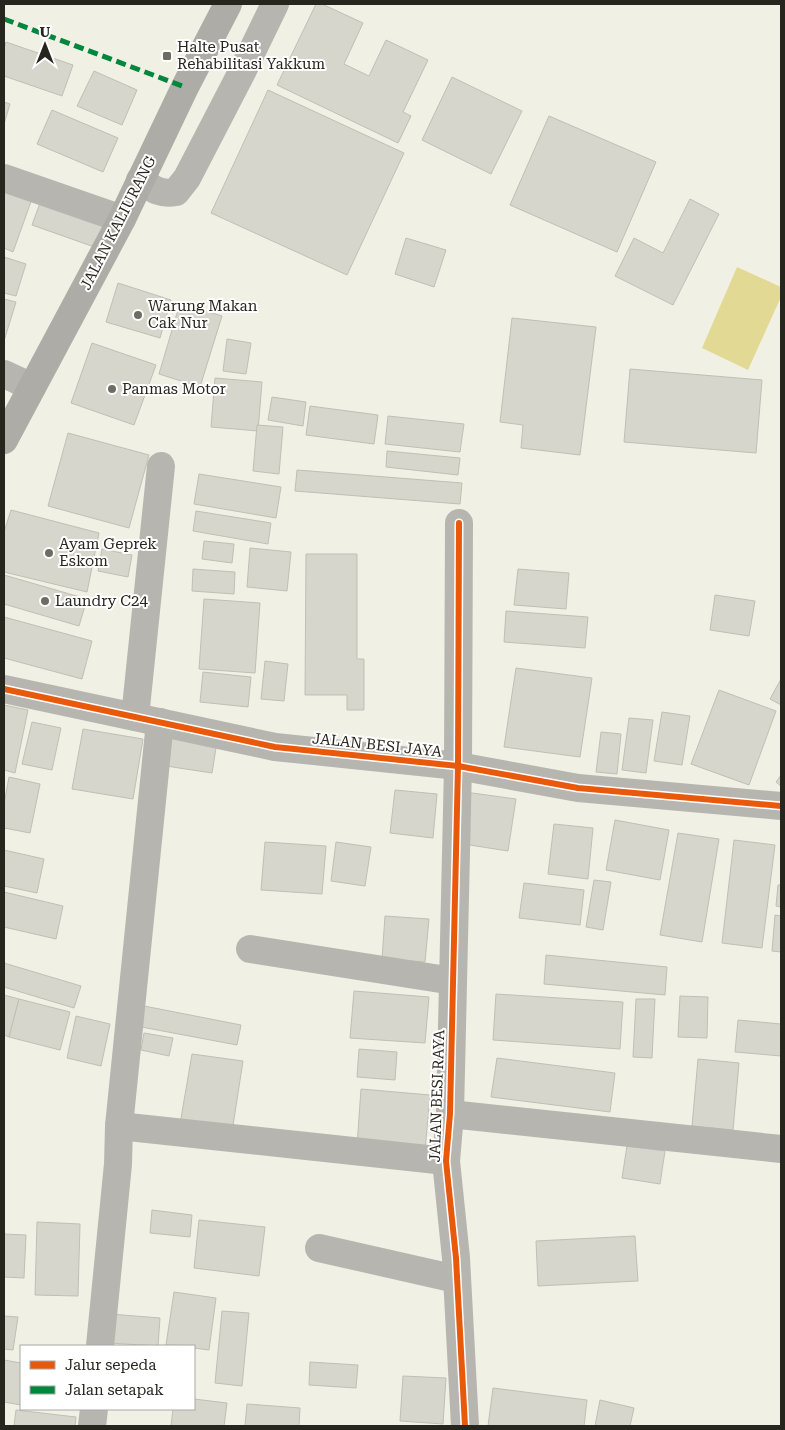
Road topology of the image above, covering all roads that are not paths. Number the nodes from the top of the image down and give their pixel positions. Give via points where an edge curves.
1 (228, 4) edge
2 (275, 4) edge
3 (4, 178) edge
4 (140, 180) junction
5 (122, 219) junction
6 (4, 374) edge
7 (32, 387) junction
8 (4, 440) edge
9 (161, 466) dead end
10 (459, 524) dead end
11 (4, 689) edge
12 (147, 720) junction
13 (458, 766) junction
14 (781, 806) edge
15 (250, 949) dead end
16 (453, 981) junction
17 (450, 1114) junction
18 (119, 1126) junction
19 (781, 1149) edge
20 (446, 1161) junction
21 (319, 1248) dead end
22 (456, 1279) junction
23 (100, 1345) edge
24 (94, 1410) edge
25 (92, 1426) edge
26 (465, 1426) edge

1 - 4 main road, JALAN KALIURANG
2 - 4 street via 187,178 176,192 168,194
3 - 5 street
4 - 5 main road, JALAN KALIURANG
5 - 7 main road, JALAN KALIURANG
6 - 7 street
7 - 8 main road, JALAN KALIURANG
9 - 12 street
10 - 13 street, JALAN BESI RAYA
11 - 12 street, JALAN BESI JAYA
12 - 13 street, JALAN BESI JAYA via 276,747
12 - 18 street
13 - 14 street, JALAN BESI JAYA via 578,788
13 - 16 street, JALAN BESI RAYA
15 - 16 street
16 - 17 street, JALAN BESI RAYA
17 - 19 street
17 - 20 street, JALAN BESI RAYA
18 - 20 street
18 - 23 street
20 - 22 street, JALAN BESI RAYA
21 - 22 street
22 - 26 street, JALAN BESI RAYA
24 - 25 street

